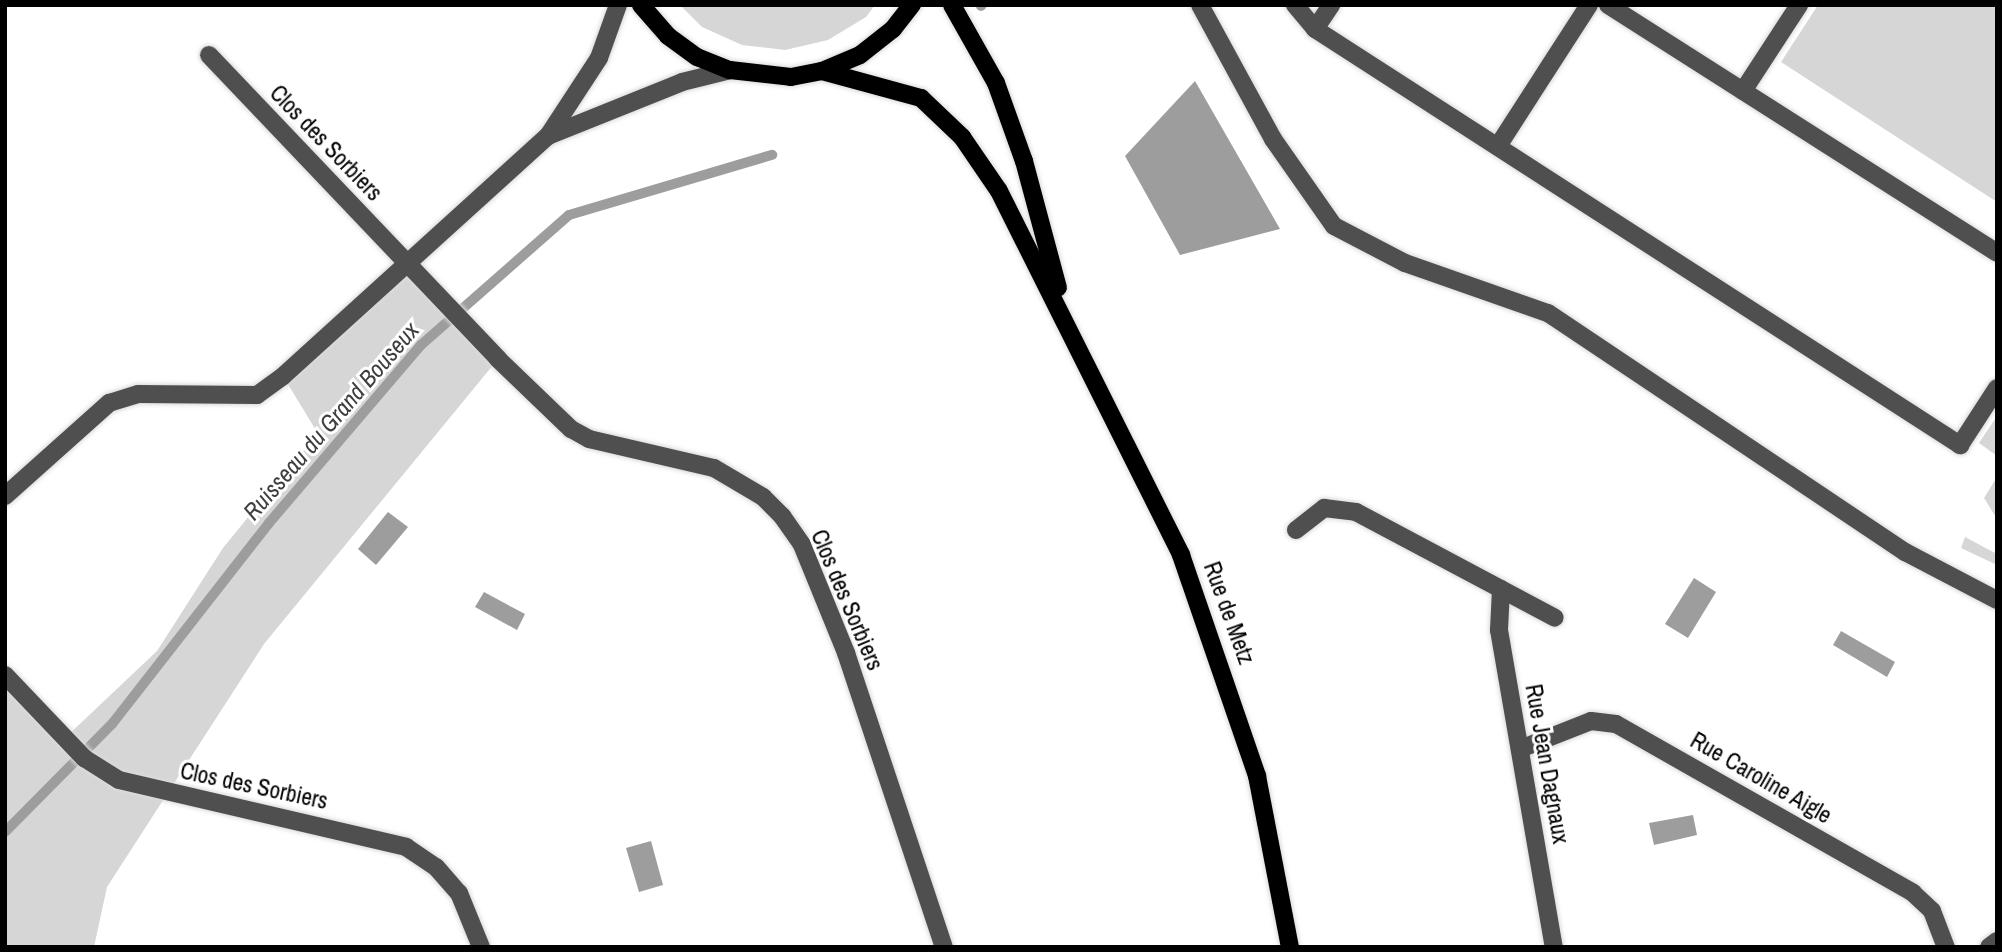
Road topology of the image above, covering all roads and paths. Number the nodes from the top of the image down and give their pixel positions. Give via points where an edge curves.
1 (618, 5) edge
2 (641, 5) edge
3 (912, 5) edge
4 (952, 5) edge
5 (1200, 5) edge
6 (1295, 5) edge
7 (1331, 5) edge
8 (1589, 5) edge
9 (1608, 5) edge
10 (1799, 5) edge
11 (1315, 29) junction
12 (209, 55) dead end
13 (730, 71) junction
14 (821, 71) junction
15 (1743, 91) junction
16 (548, 136) junction
17 (1498, 146) junction
18 (1997, 253) edge
19 (407, 264) junction
20 (1064, 316) junction
21 (1997, 388) edge
22 (5, 496) edge
23 (1296, 530) dead end
24 (1501, 589) junction
25 (1997, 600) edge
26 (1555, 618) dead end
27 (5, 675) edge
28 (1520, 749) junction
29 (1997, 941) edge
30 (481, 947) edge
31 (944, 947) edge
32 (1290, 947) edge
33 (1554, 947) edge
34 (1945, 947) edge
35 (1989, 947) edge

1 - 16 street via 599,58
2 - 13 main road via 668,36 697,57
3 - 14 main road via 893,29 860,55
4 - 20 main road, Rue de Metz via 996,83 1024,161
5 - 25 street via 1273,139 1334,226 1405,263 1548,313 1905,552
6 - 11 street
7 - 11 street
8 - 17 street
9 - 15 street
10 - 15 street
11 - 17 street
12 - 19 street, Clos des Sorbiers
13 - 14 main road via 781,76
13 - 16 street via 659,90
14 - 20 main road, Rue de Metz via 920,98 962,137 999,191
15 - 18 street
16 - 19 street
17 - 21 street via 1960,445
19 - 22 street via 257,395 138,394 109,402
19 - 31 street, Clos des Sorbiers via 571,429 589,439 714,468 763,497 782,516 802,545 846,653
20 - 32 main road, Rue de Metz via 1153,491 1224,670 1257,776
23 - 24 street via 1324,508 1356,512
24 - 26 street
24 - 28 street, Rue Jean Dagnaux via 1499,630
27 - 30 street, Clos des Sorbiers via 68,741 119,780 406,847 436,867 459,893
28 - 33 street, Rue Jean Dagnaux
28 - 34 street, Rue Caroline Aigle via 1591,721 1616,724 1913,893 1932,911
29 - 35 street

